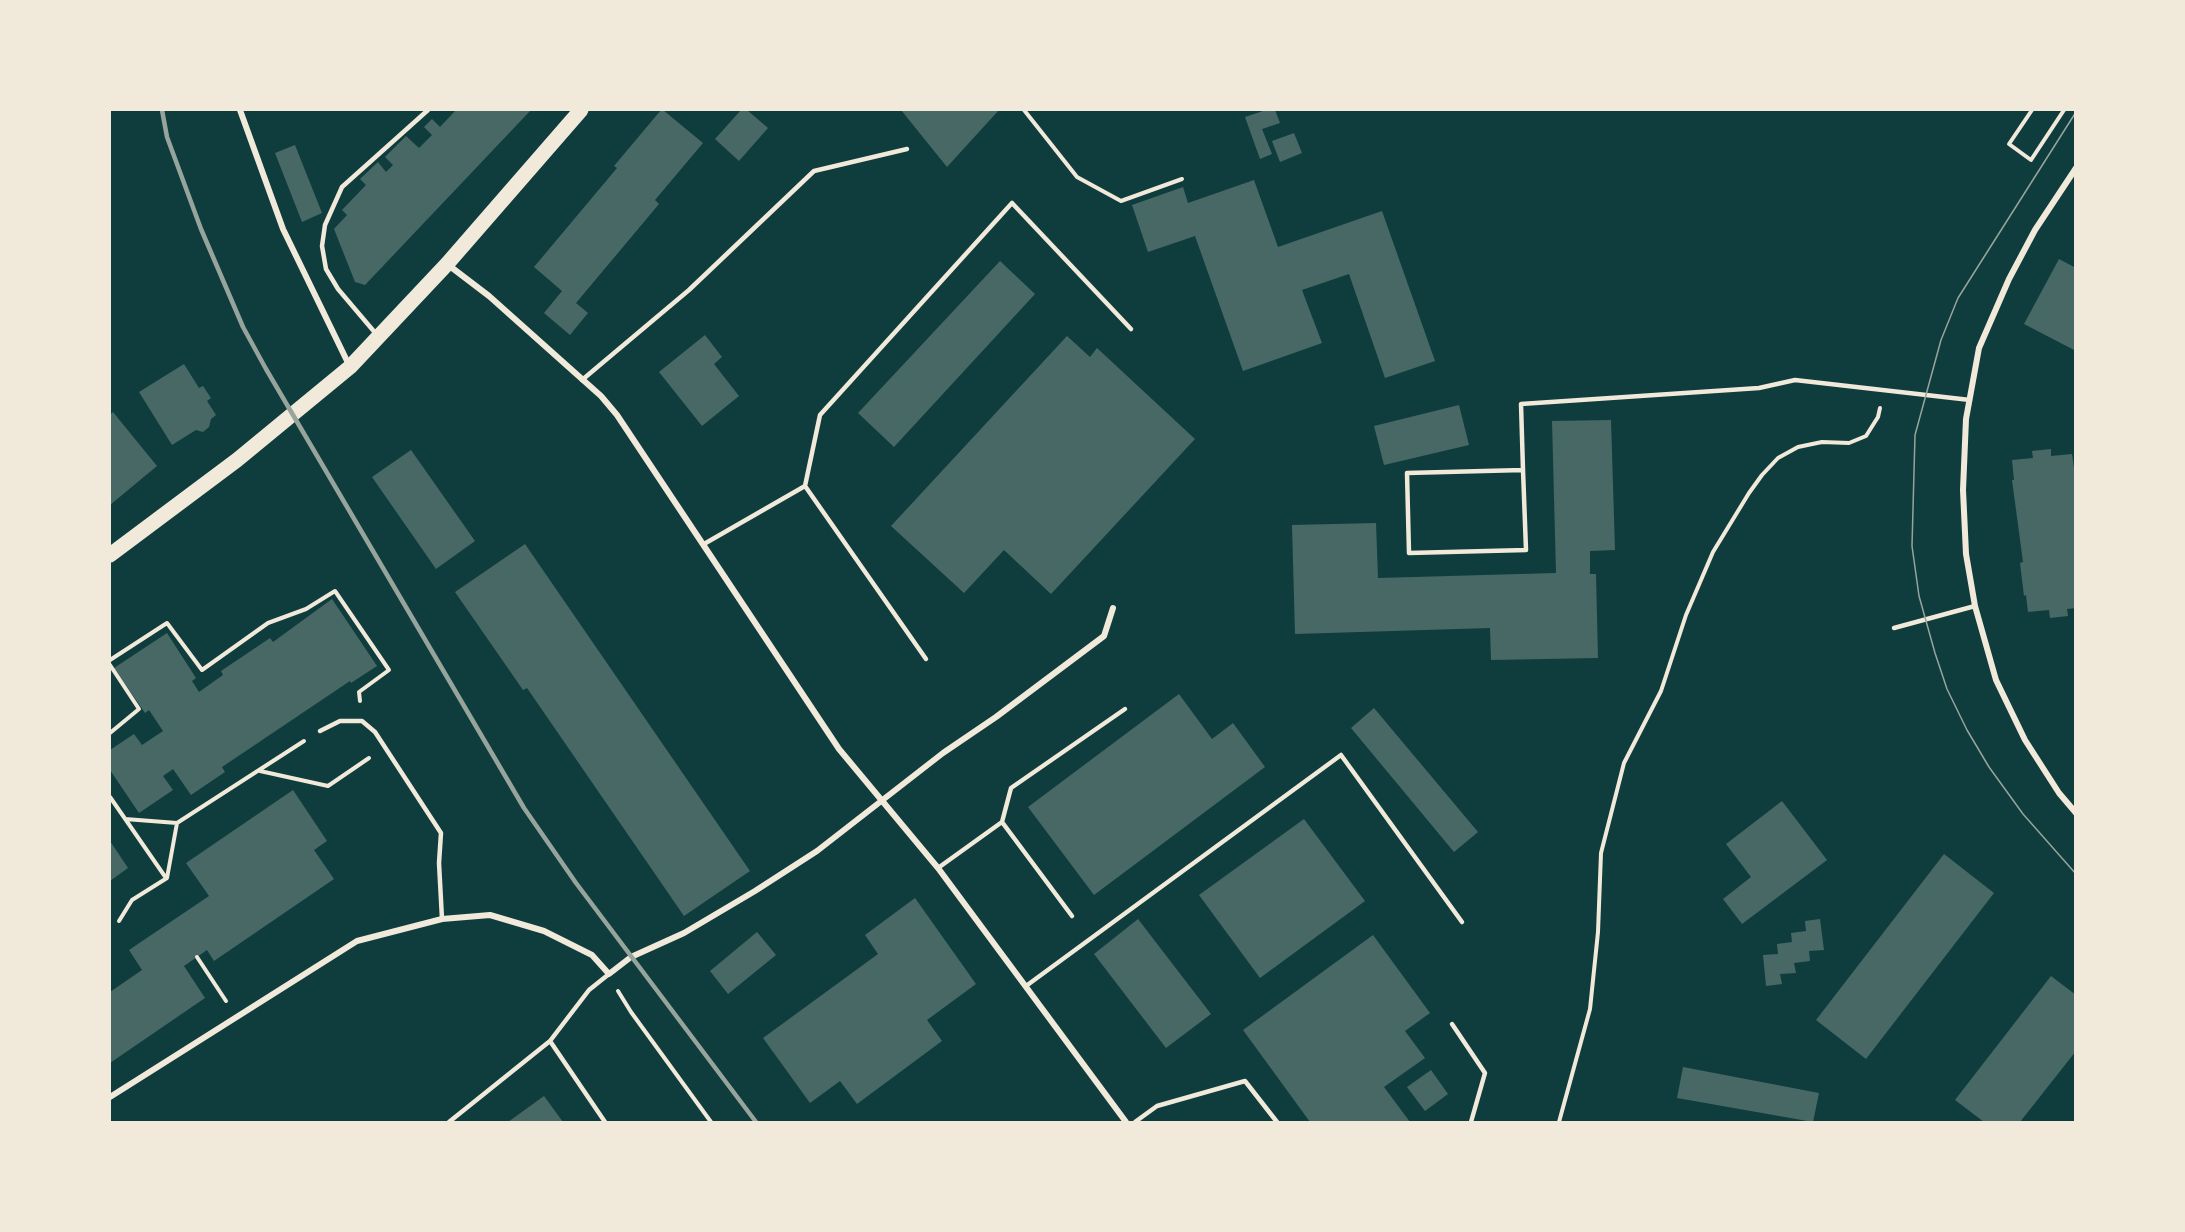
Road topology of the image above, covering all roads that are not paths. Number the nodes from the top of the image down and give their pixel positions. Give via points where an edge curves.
1 (240, 110) edge
2 (428, 110) edge
3 (581, 110) edge
4 (908, 149) dead end
5 (2076, 168) edge
6 (447, 264) junction
7 (1131, 329) dead end
8 (379, 337) junction
9 (350, 367) junction
10 (582, 380) junction
11 (1970, 400) junction
12 (1523, 470) junction
13 (806, 486) junction
14 (704, 544) junction
15 (110, 555) edge
16 (1975, 606) junction
17 (1113, 608) dead end
18 (1894, 628) dead end
19 (926, 659) dead end
20 (1125, 709) dead end
21 (320, 731) road end
22 (882, 800) junction
23 (2076, 813) edge
24 (1002, 822) junction
25 (938, 868) junction
26 (1072, 916) dead end
27 (442, 919) junction
28 (1462, 922) dead end
29 (609, 974) junction
30 (1026, 986) junction
31 (1452, 1024) dead end
32 (550, 1041) junction
33 (110, 1097) edge
34 (449, 1122) edge
35 (605, 1122) edge
36 (1126, 1122) edge
37 (1135, 1122) edge
38 (1277, 1122) edge
39 (1471, 1122) edge

1 - 9 street via 283,229
2 - 8 lane via 342,187 324,225 326,269
3 - 6 main road
4 - 10 lane via 814,171 689,290
5 - 11 street via 2034,230 2009,279 1979,348
6 - 8 main road
6 - 10 street via 489,296
7 - 13 lane via 1012,203 820,415
8 - 9 main road
9 - 15 main road via 237,460
10 - 14 street via 617,415
11 - 12 lane via 1796,380 1759,388 1521,404
11 - 16 street via 1963,490 1966,554
12 - 12 lane via 1407,473 1409,553 1526,550
13 - 14 lane
13 - 19 lane
14 - 22 street via 839,749
16 - 18 lane
16 - 23 street via 1996,680 2025,740
17 - 22 street via 1104,636
20 - 24 lane via 1011,788
21 - 27 lane via 340,721 362,721 375,732 441,833
22 - 25 street
22 - 29 street via 817,851 755,891 684,933 631,957
24 - 25 lane
24 - 26 lane
25 - 30 street
27 - 29 street via 490,915 544,931 592,955
27 - 33 street via 357,941
28 - 30 lane via 1341,755
29 - 32 lane via 589,990
30 - 36 street
31 - 39 lane via 1485,1073
32 - 34 lane
32 - 35 lane
37 - 38 lane via 1156,1106 1245,1081

